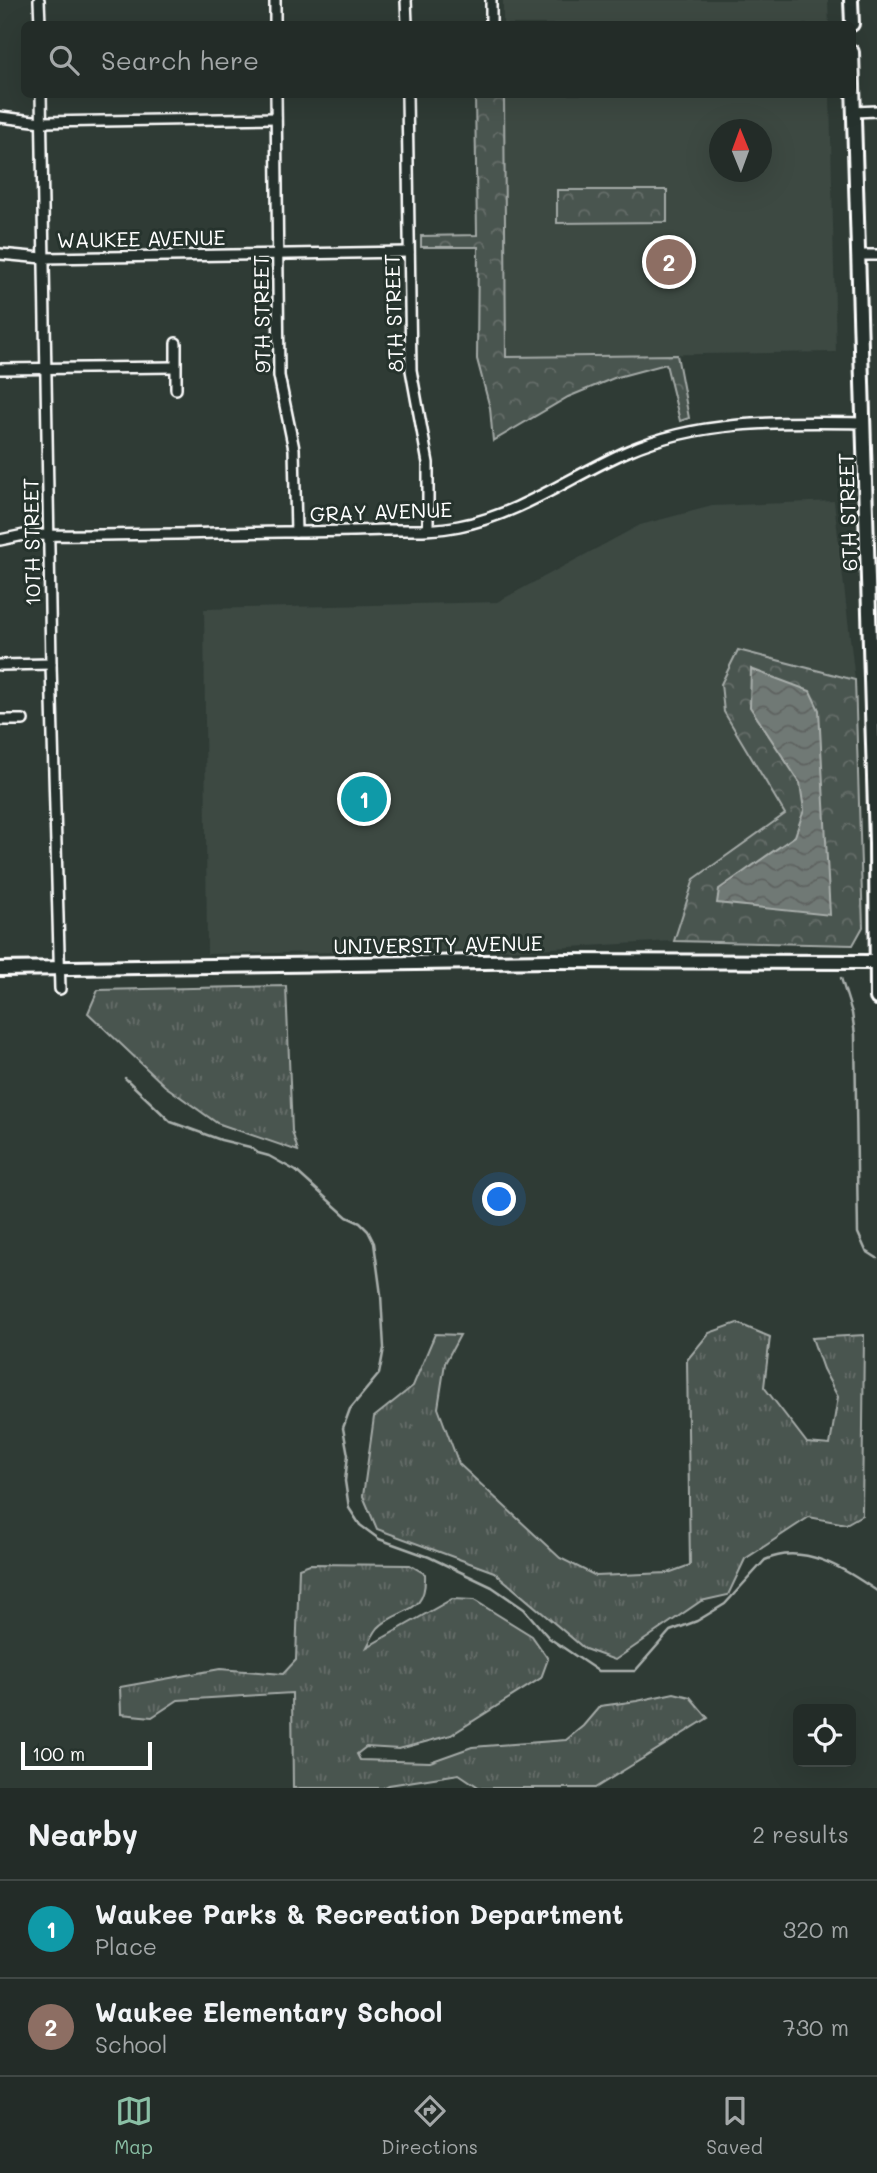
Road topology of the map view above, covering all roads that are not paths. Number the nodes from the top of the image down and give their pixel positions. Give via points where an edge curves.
1 (39, 0) edge
2 (275, 0) edge
3 (406, 0) edge
4 (491, 0) edge
5 (851, 0) edge
6 (40, 21) edge
7 (275, 21) edge
8 (407, 21) edge
9 (491, 21) edge
10 (852, 21) edge
11 (41, 98) edge
12 (276, 98) edge
13 (407, 98) edge
14 (854, 98) edge
15 (854, 111) junction
16 (877, 111) edge
17 (0, 117) edge
18 (276, 118) junction
19 (42, 122) junction
20 (409, 251) junction
21 (277, 253) junction
22 (0, 254) edge
23 (859, 255) junction
24 (877, 255) edge
25 (43, 258) junction
26 (176, 343) dead end
27 (175, 367) junction
28 (45, 368) junction
29 (0, 369) edge
30 (176, 389) dead end
31 (863, 423) junction
32 (428, 529) junction
33 (296, 532) junction
34 (49, 535) junction
35 (0, 540) edge
36 (51, 664) junction
37 (0, 665) edge
38 (0, 720) edge
39 (23, 720) dead end
40 (876, 962) edge
41 (59, 968) junction
42 (0, 969) edge
43 (876, 970) edge
44 (60, 989) dead end
45 (877, 998) edge

1 - 6 street
2 - 7 street
3 - 8 street
4 - 9 street
5 - 10 main road
11 - 19 street, 10TH STREET
12 - 18 street, 9TH STREET
13 - 20 street, 8TH STREET
14 - 15 main road, 6TH STREET
15 - 16 street
15 - 23 main road, 6TH STREET
17 - 19 street
18 - 19 street
18 - 21 street, 9TH STREET
19 - 25 street, 10TH STREET
20 - 21 street, WAUKEE AVENUE
20 - 32 street, 8TH STREET via 411,370 428,463
21 - 25 street, WAUKEE AVENUE
21 - 33 street, 9TH STREET via 279,376 294,449
22 - 25 street, WAUKEE AVENUE
23 - 24 street
23 - 31 main road, 6TH STREET
25 - 28 street, 10TH STREET
26 - 27 street
27 - 28 street
27 - 30 street
28 - 29 street
28 - 34 street, 10TH STREET
31 - 32 street, GRAY AVENUE via 736,425 670,437 631,450 528,504 483,520
31 - 40 main road, 6TH STREET
32 - 33 street, GRAY AVENUE
33 - 34 street, GRAY AVENUE
34 - 35 street, GRAY AVENUE
34 - 36 street, 10TH STREET
36 - 37 street
36 - 41 street, 10TH STREET
38 - 39 street
40 - 41 main road, UNIVERSITY AVENUE
40 - 43 main road, 6TH STREET
41 - 42 main road, UNIVERSITY AVENUE
41 - 44 street, 10TH STREET
43 - 45 main road, 6TH STREET

